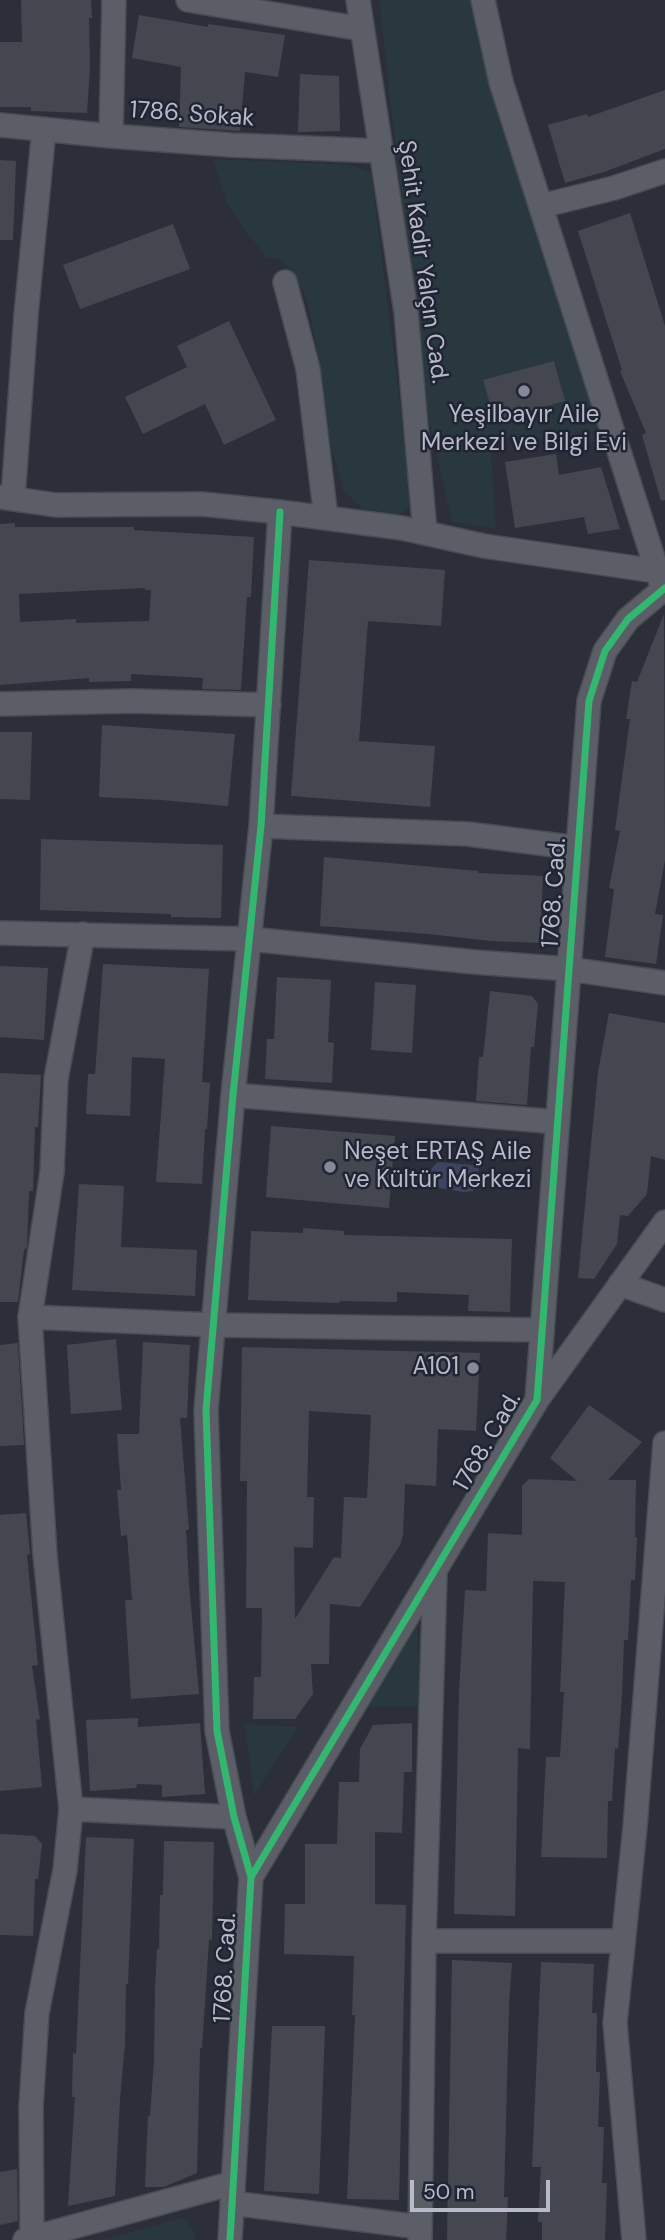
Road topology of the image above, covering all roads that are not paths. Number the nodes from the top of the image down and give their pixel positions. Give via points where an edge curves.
1 (114, 0) edge
2 (188, 0) edge
3 (358, 0) edge
4 (483, 0) edge
5 (362, 29) junction
6 (0, 125) edge
7 (44, 129) junction
8 (111, 136) junction
9 (381, 151) junction
10 (665, 171) edge
11 (541, 206) junction
12 (285, 282) dead end
13 (7, 497) edge
14 (280, 512) junction
15 (326, 518) junction
16 (425, 533) junction
17 (662, 583) edge
18 (0, 704) edge
19 (269, 705) junction
20 (261, 827) junction
21 (578, 848) junction
22 (0, 933) edge
23 (83, 934) junction
24 (250, 939) junction
25 (569, 969) junction
26 (665, 983) edge
27 (233, 1094) junction
28 (558, 1122) junction
29 (665, 1223) edge
30 (620, 1284) junction
31 (665, 1300) edge
32 (30, 1317) junction
33 (214, 1325) junction
34 (542, 1330) junction
35 (537, 1400) junction
36 (665, 1443) edge
37 (435, 1570) junction
38 (71, 1809) junction
39 (234, 1817) junction
40 (251, 1877) junction
41 (424, 1941) junction
42 (623, 1941) junction
43 (233, 2193) junction
44 (420, 2233) edge
45 (29, 2239) edge
46 (230, 2240) edge
47 (634, 2240) edge

1 - 8 street
2 - 5 street
3 - 5 street, Şehit Kadir Yalçın Cad.
4 - 11 street via 501,82
5 - 9 street, Şehit Kadir Yalçın Cad.
6 - 7 street, 1786. Sokak
7 - 8 street, 1786. Sokak
7 - 13 street
8 - 9 street, 1786. Sokak
9 - 16 street, Şehit Kadir Yalçın Cad. via 406,312
10 - 11 street
11 - 17 street
12 - 15 street via 308,369
13 - 14 street via 56,505 202,504
14 - 15 street
14 - 19 street
15 - 16 street
16 - 17 street
17 - 21 street, 1768. Cad. via 605,651 589,701
18 - 19 street
19 - 20 street
20 - 21 street via 468,834
20 - 24 street
21 - 25 street, 1768. Cad.
22 - 23 street
23 - 24 street
23 - 32 street via 56,1079 52,1172
24 - 25 street
24 - 27 street
25 - 26 street
25 - 28 street, 1768. Cad.
27 - 28 street
27 - 33 street
28 - 34 street, 1768. Cad.
29 - 30 street
30 - 31 street
30 - 35 street
32 - 33 street
32 - 38 street via 46,1568
33 - 34 street
33 - 39 street via 206,1410 217,1731
34 - 35 street, 1768. Cad.
35 - 37 street, 1768. Cad.
36 - 42 street
37 - 40 street, 1768. Cad.
37 - 41 street
38 - 39 street
38 - 45 street via 65,1870 37,2013
39 - 40 street
40 - 43 street, 1768. Cad.
41 - 42 street
41 - 44 street
42 - 47 street via 615,2023
43 - 44 street
43 - 45 street
43 - 46 street, 1768. Cad.

